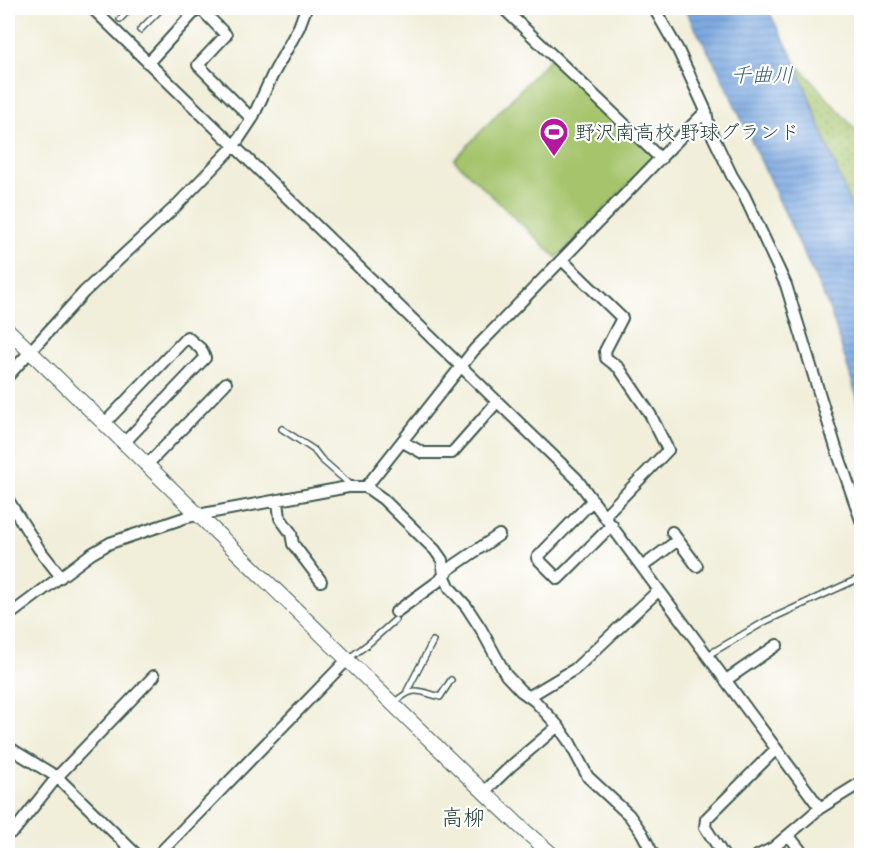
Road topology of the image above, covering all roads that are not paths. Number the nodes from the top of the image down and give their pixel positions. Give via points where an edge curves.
1 (92, 8) edge
2 (131, 8) edge
3 (162, 8) edge
4 (306, 8) edge
5 (503, 8) edge
6 (654, 8) edge
7 (193, 9) edge
8 (120, 19) dead end
9 (140, 30) dead end
10 (148, 63) junction
11 (706, 111) junction
12 (252, 119) junction
13 (234, 146) junction
14 (661, 159) junction
15 (562, 260) junction
16 (8, 330) edge
17 (29, 351) junction
18 (460, 366) junction
19 (8, 376) edge
20 (226, 383) dead end
21 (497, 402) junction
22 (104, 424) junction
23 (282, 429) dead end
24 (403, 442) junction
25 (123, 444) junction
26 (146, 466) junction
27 (353, 487) junction
28 (366, 487) junction
29 (8, 500) edge
30 (593, 500) junction
31 (278, 501) junction
32 (604, 515) junction
33 (12, 516) edge
34 (197, 516) junction
35 (861, 523) edge
36 (612, 525) junction
37 (500, 534) dead end
38 (697, 566) dead end
39 (642, 567) junction
40 (444, 575) junction
41 (61, 577) junction
42 (861, 577) edge
43 (321, 581) dead end
44 (659, 590) junction
45 (8, 616) edge
46 (396, 616) joint
47 (433, 641) dead end
48 (777, 645) dead end
49 (708, 655) junction
50 (347, 660) junction
51 (154, 676) dead end
52 (451, 680) dead end
53 (726, 680) junction
54 (407, 691) junction
55 (530, 696) junction
56 (392, 704) junction
57 (558, 726) junction
58 (8, 747) edge
59 (776, 749) junction
60 (57, 777) junction
61 (861, 782) edge
62 (484, 792) junction
63 (820, 808) junction
64 (8, 834) edge
65 (789, 836) junction
66 (138, 855) edge
67 (157, 855) edge
68 (554, 855) edge
69 (654, 855) edge
70 (724, 855) edge
71 (757, 855) edge
72 (806, 855) edge

1 - 10 street
2 - 8 lane
3 - 9 lane
4 - 12 street
5 - 14 street
6 - 11 street
7 - 10 street
7 - 12 street via 226,35 198,65
10 - 13 street
11 - 14 street
11 - 35 street via 727,166 786,285
12 - 13 street
13 - 17 street
13 - 18 street
14 - 15 street
15 - 18 street
15 - 32 street via 622,318 605,351 606,358 618,368 650,414 668,450
16 - 17 street
17 - 19 street
17 - 22 street
18 - 21 street
18 - 24 street
20 - 26 street
21 - 24 street via 453,453 423,453
21 - 30 street via 576,478
22 - 25 street
22 - 25 street via 187,337 201,350 205,358
23 - 27 lane via 314,450
24 - 28 street
25 - 26 street
26 - 34 street
27 - 28 street
27 - 31 street
28 - 40 street via 435,550 442,560
29 - 33 street
30 - 32 street
30 - 36 street via 537,558 558,579
31 - 34 street
31 - 43 street via 280,518 291,533 293,544
32 - 36 street
33 - 41 street
34 - 41 street via 110,543
34 - 50 street
36 - 39 street
37 - 40 street
38 - 39 street via 675,536
39 - 44 street
40 - 46 street
40 - 55 street via 506,675
41 - 45 street
42 - 49 lane via 766,621
44 - 49 street
44 - 55 street via 575,669
46 - 50 lane
47 - 54 lane
48 - 53 street
49 - 53 street
50 - 56 street
50 - 67 street
51 - 60 street
52 - 54 lane via 440,697
53 - 59 street
54 - 56 lane
55 - 57 street
56 - 62 street
57 - 62 street
57 - 69 street via 588,777 629,815
58 - 60 street
59 - 63 street
59 - 70 street via 706,819 705,827
60 - 64 street
60 - 66 street
61 - 63 street
62 - 68 street
63 - 65 street
65 - 71 street
65 - 72 street

